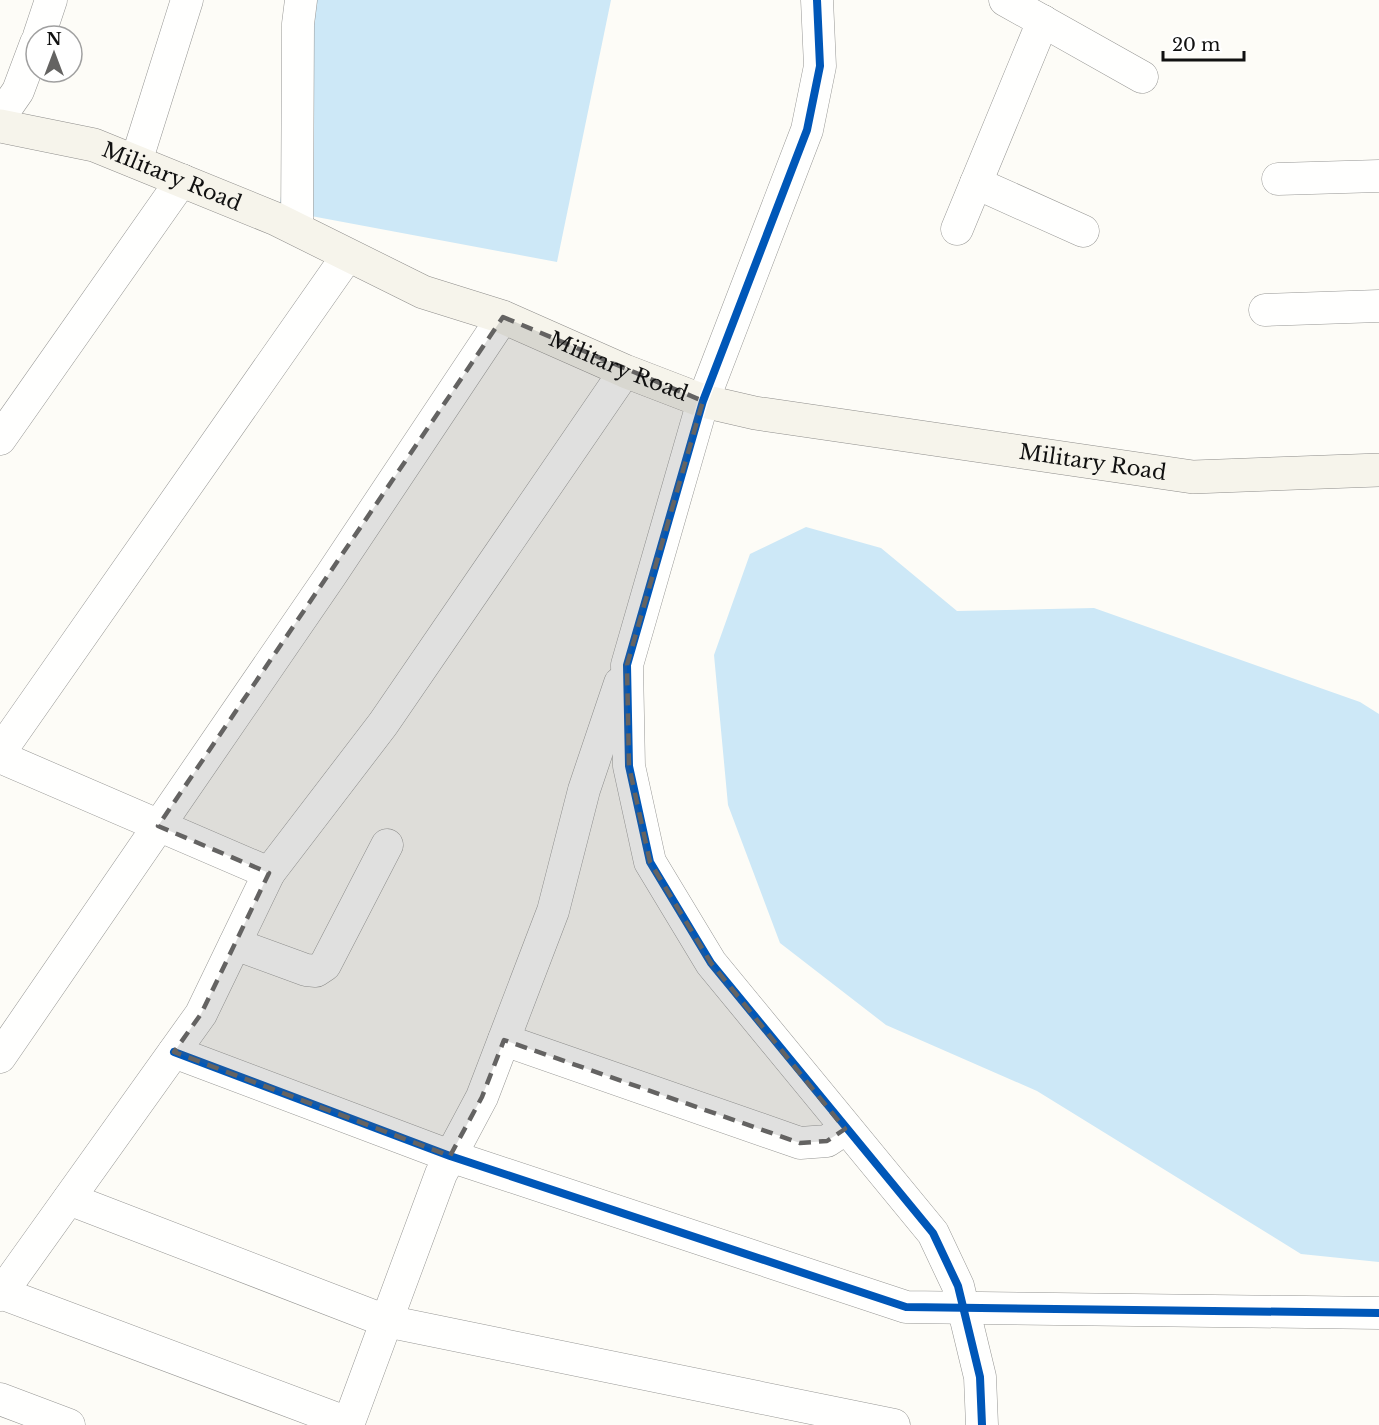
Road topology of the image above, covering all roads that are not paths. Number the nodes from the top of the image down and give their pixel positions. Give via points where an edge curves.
1 (51, 0) edge
2 (187, 0) edge
3 (301, 0) edge
4 (817, 0) edge
5 (1005, 0) edge
6 (1043, 21) junction
7 (43, 24) edge
8 (24, 75) edge
9 (1142, 77) dead end
10 (0, 117) edge
11 (0, 126) edge
12 (136, 162) junction
13 (1379, 176) edge
14 (1278, 179) dead end
15 (182, 180) junction
16 (976, 183) junction
17 (297, 229) junction
18 (957, 229) dead end
19 (1083, 231) dead end
20 (348, 255) junction
21 (1379, 306) edge
22 (1265, 310) dead end
23 (503, 316) junction
24 (625, 371) junction
25 (704, 401) junction
26 (0, 439) edge
27 (1379, 470) edge
28 (627, 665) junction
29 (0, 752) edge
30 (0, 758) edge
31 (158, 826) junction
32 (387, 845) dead end
33 (269, 873) junction
34 (235, 944) junction
35 (504, 1040) junction
36 (174, 1052) junction
37 (0, 1058) edge
38 (845, 1129) junction
39 (450, 1156) junction
40 (69, 1198) junction
41 (1, 1294) edge
42 (963, 1307) junction
43 (1379, 1313) edge
44 (386, 1321) junction
45 (0, 1399) edge
46 (849, 1421) edge
47 (348, 1424) edge
48 (69, 1425) edge
49 (894, 1425) edge
50 (982, 1425) edge

1 - 7 street
2 - 12 street
3 - 17 street
4 - 25 street via 820,66 807,130
5 - 6 street
6 - 9 street
6 - 16 street
8 - 10 street
11 - 12 main road, Military Road via 94,145
12 - 15 main road, Military Road
13 - 14 street
15 - 17 main road, Military Road
15 - 26 street
16 - 18 street
16 - 19 street
17 - 20 main road, Military Road
20 - 23 main road, Military Road via 423,292
20 - 29 street
21 - 22 street
23 - 24 main road, Military Road
23 - 31 street
24 - 25 main road, Military Road
24 - 33 street via 383,724
25 - 27 main road, Military Road via 755,413 1192,477
25 - 28 street
28 - 35 street via 584,790 553,911
28 - 38 street via 629,766 650,862 711,963
30 - 31 street
31 - 33 street
31 - 37 street
32 - 34 street via 325,965 316,971
33 - 34 street
34 - 36 street via 201,1014
35 - 38 street via 800,1143 827,1141
35 - 39 street via 482,1097
36 - 39 street
36 - 40 street
38 - 42 street via 933,1233 958,1286
39 - 42 street via 906,1307
39 - 44 street
40 - 41 street
40 - 44 street
41 - 47 street
42 - 43 street
42 - 50 street via 980,1377
44 - 46 street
44 - 47 street
45 - 48 street
46 - 49 street

